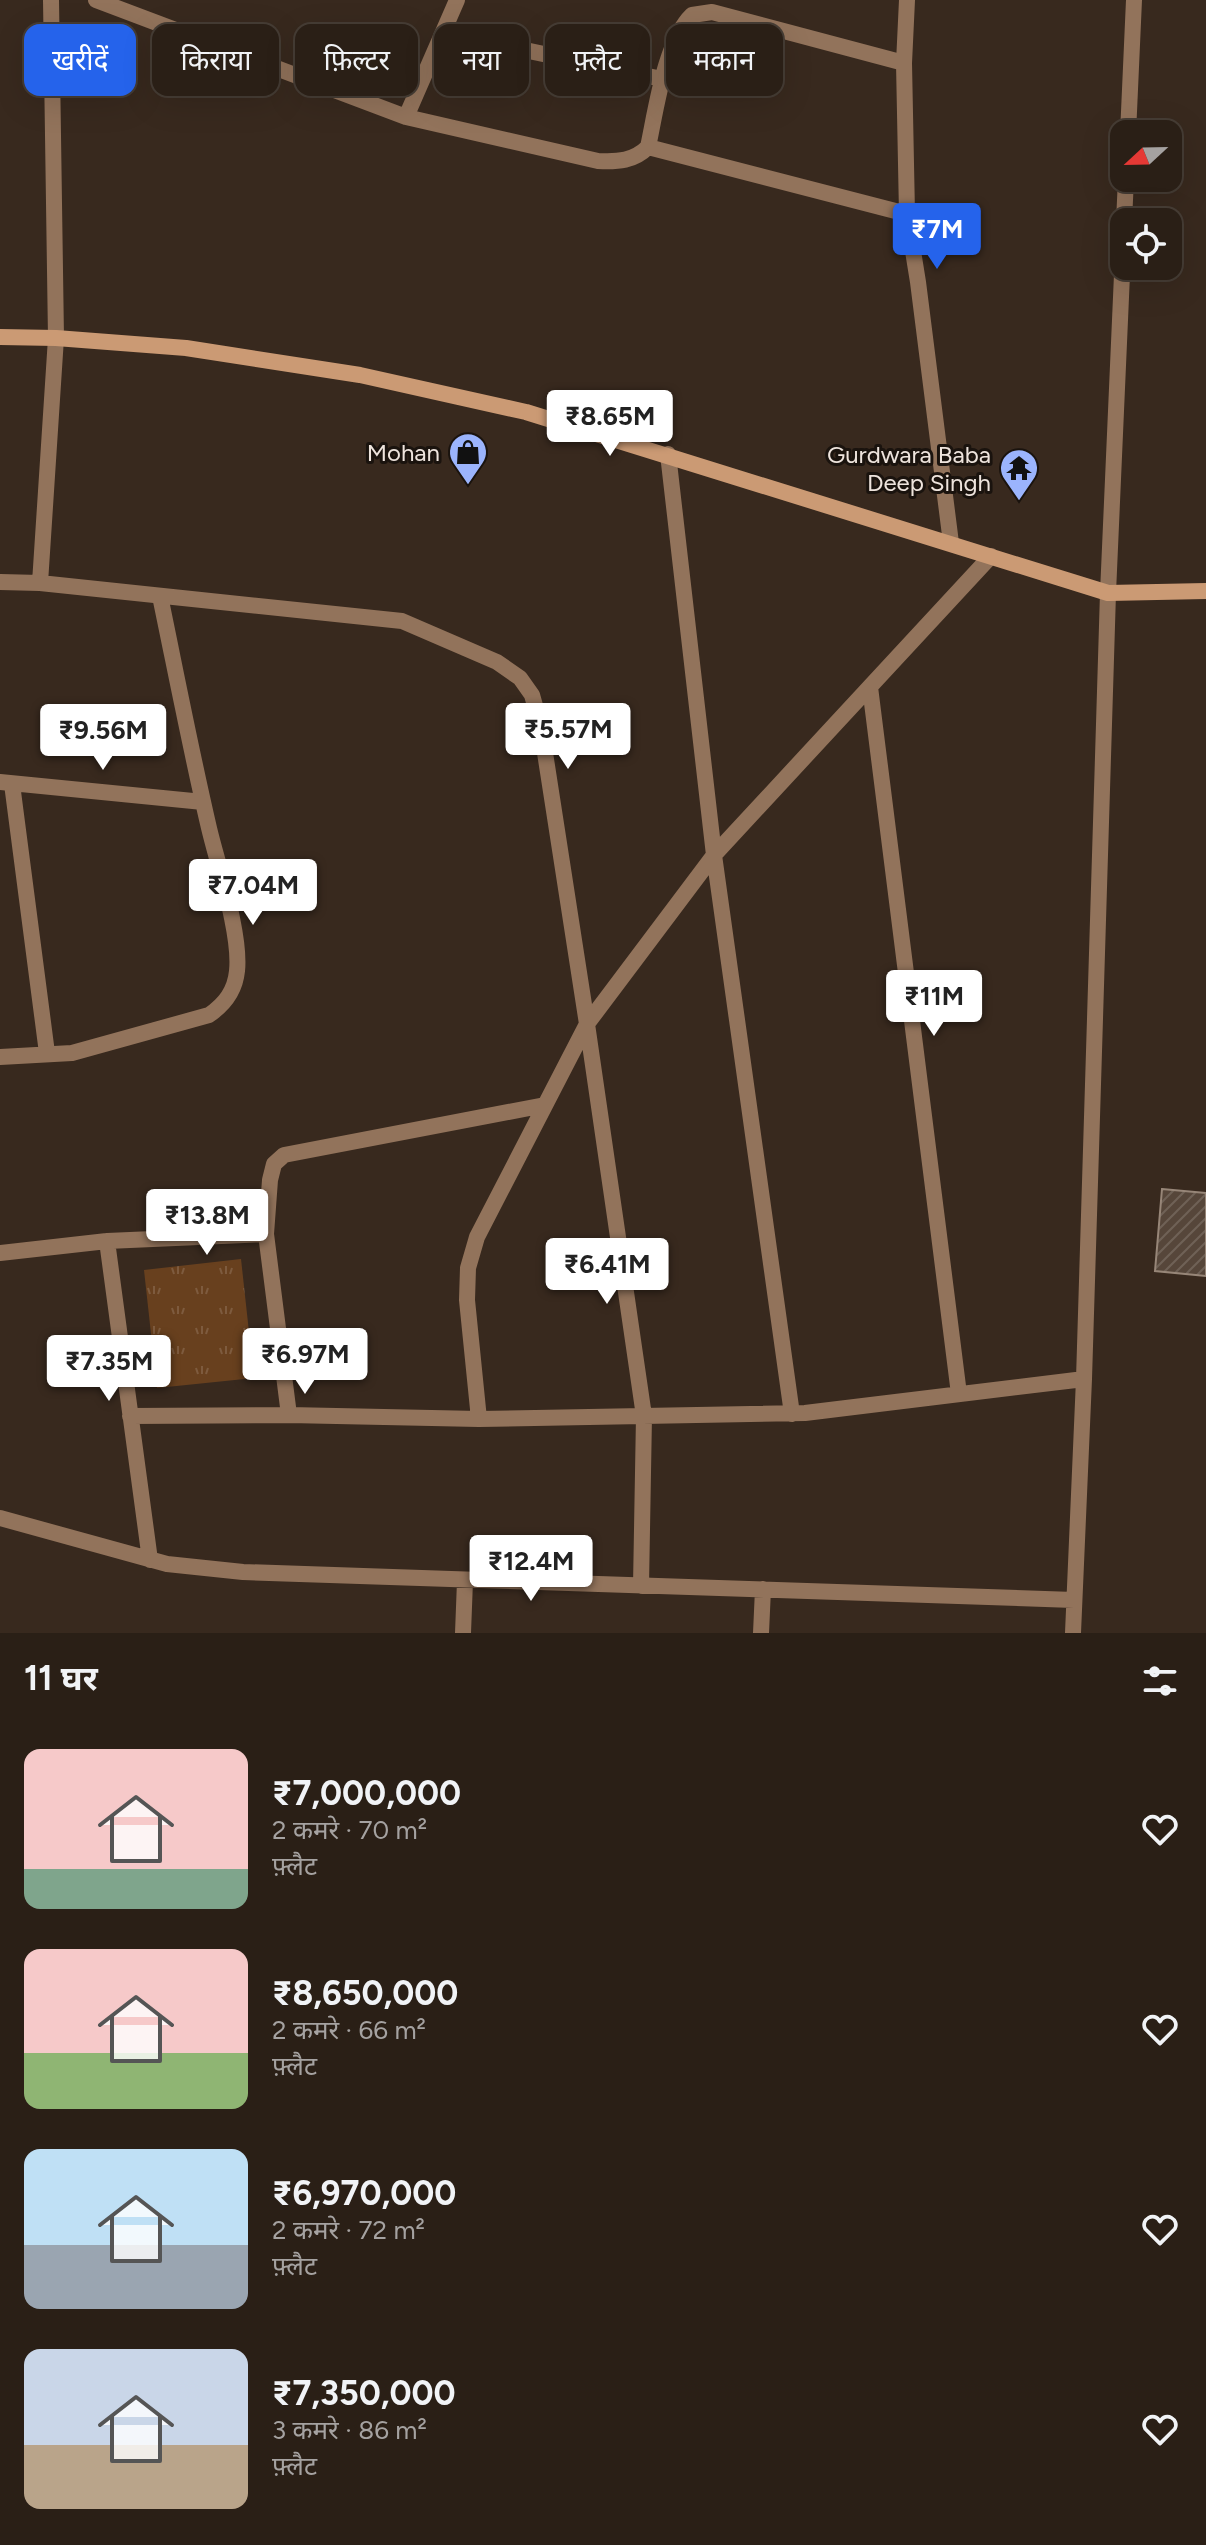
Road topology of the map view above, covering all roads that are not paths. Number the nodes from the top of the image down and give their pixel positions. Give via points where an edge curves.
1 (51, 0) edge
2 (96, 0) edge
3 (457, 0) edge
4 (907, 0) edge
5 (1134, 0) edge
6 (448, 24) edge
7 (529, 51) edge
8 (434, 55) edge
9 (904, 63) junction
10 (662, 79) junction
11 (406, 117) junction
12 (1129, 120) edge
13 (648, 147) junction
14 (907, 214) junction
15 (1122, 280) edge
16 (0, 337) edge
17 (56, 338) junction
18 (668, 454) junction
19 (951, 543) junction
20 (991, 556) junction
21 (0, 582) edge
22 (40, 583) junction
23 (1206, 591) edge
24 (1108, 593) junction
25 (160, 596) junction
26 (870, 687) junction
27 (6, 783) edge
28 (203, 802) junction
29 (714, 855) junction
30 (587, 1024) junction
31 (47, 1053) junction
32 (0, 1057) edge
33 (545, 1105) junction
34 (266, 1234) junction
35 (107, 1241) junction
36 (0, 1253) edge
37 (1084, 1379) junction
38 (959, 1394) junction
39 (792, 1414) junction
40 (289, 1415) junction
41 (130, 1416) junction
42 (644, 1416) junction
43 (479, 1419) junction
44 (0, 1518) edge
45 (150, 1560) junction
46 (465, 1581) junction
47 (641, 1586) junction
48 (763, 1589) junction
49 (1074, 1600) junction
50 (463, 1633) edge
51 (761, 1633) edge
52 (1073, 1633) edge

1 - 17 street
2 - 11 street
3 - 6 street
4 - 9 street
5 - 12 street
7 - 10 street
8 - 11 street
9 - 10 street via 712,12 686,21
9 - 14 street
10 - 13 street
11 - 13 street via 598,161 624,161
13 - 14 street
14 - 19 street
15 - 24 street
16 - 17 street
17 - 18 street via 186,348 360,375 526,412
17 - 22 street
18 - 19 street
18 - 29 street
19 - 20 street
20 - 24 street
20 - 26 street
21 - 22 street
22 - 25 street
23 - 24 street
24 - 37 street
25 - 28 street
25 - 30 street via 402,621 497,662 520,678 532,695 541,727
26 - 29 street
26 - 38 street
27 - 28 street
27 - 31 street
28 - 31 street via 236,944 235,989 209,1015 72,1053
29 - 30 street
29 - 39 street
30 - 33 street
30 - 42 street
31 - 32 street
33 - 34 street via 284,1155 274,1164 270,1180
33 - 43 street via 477,1237 468,1268
34 - 35 street
34 - 40 street
35 - 36 street
35 - 41 street
37 - 38 street
37 - 49 street
38 - 39 street
39 - 42 street
40 - 41 street
40 - 43 street
41 - 45 street
42 - 43 street
42 - 47 street
44 - 45 street
45 - 46 street via 243,1572
46 - 47 street
46 - 50 street
47 - 48 street
48 - 49 street
48 - 51 street
49 - 52 street

